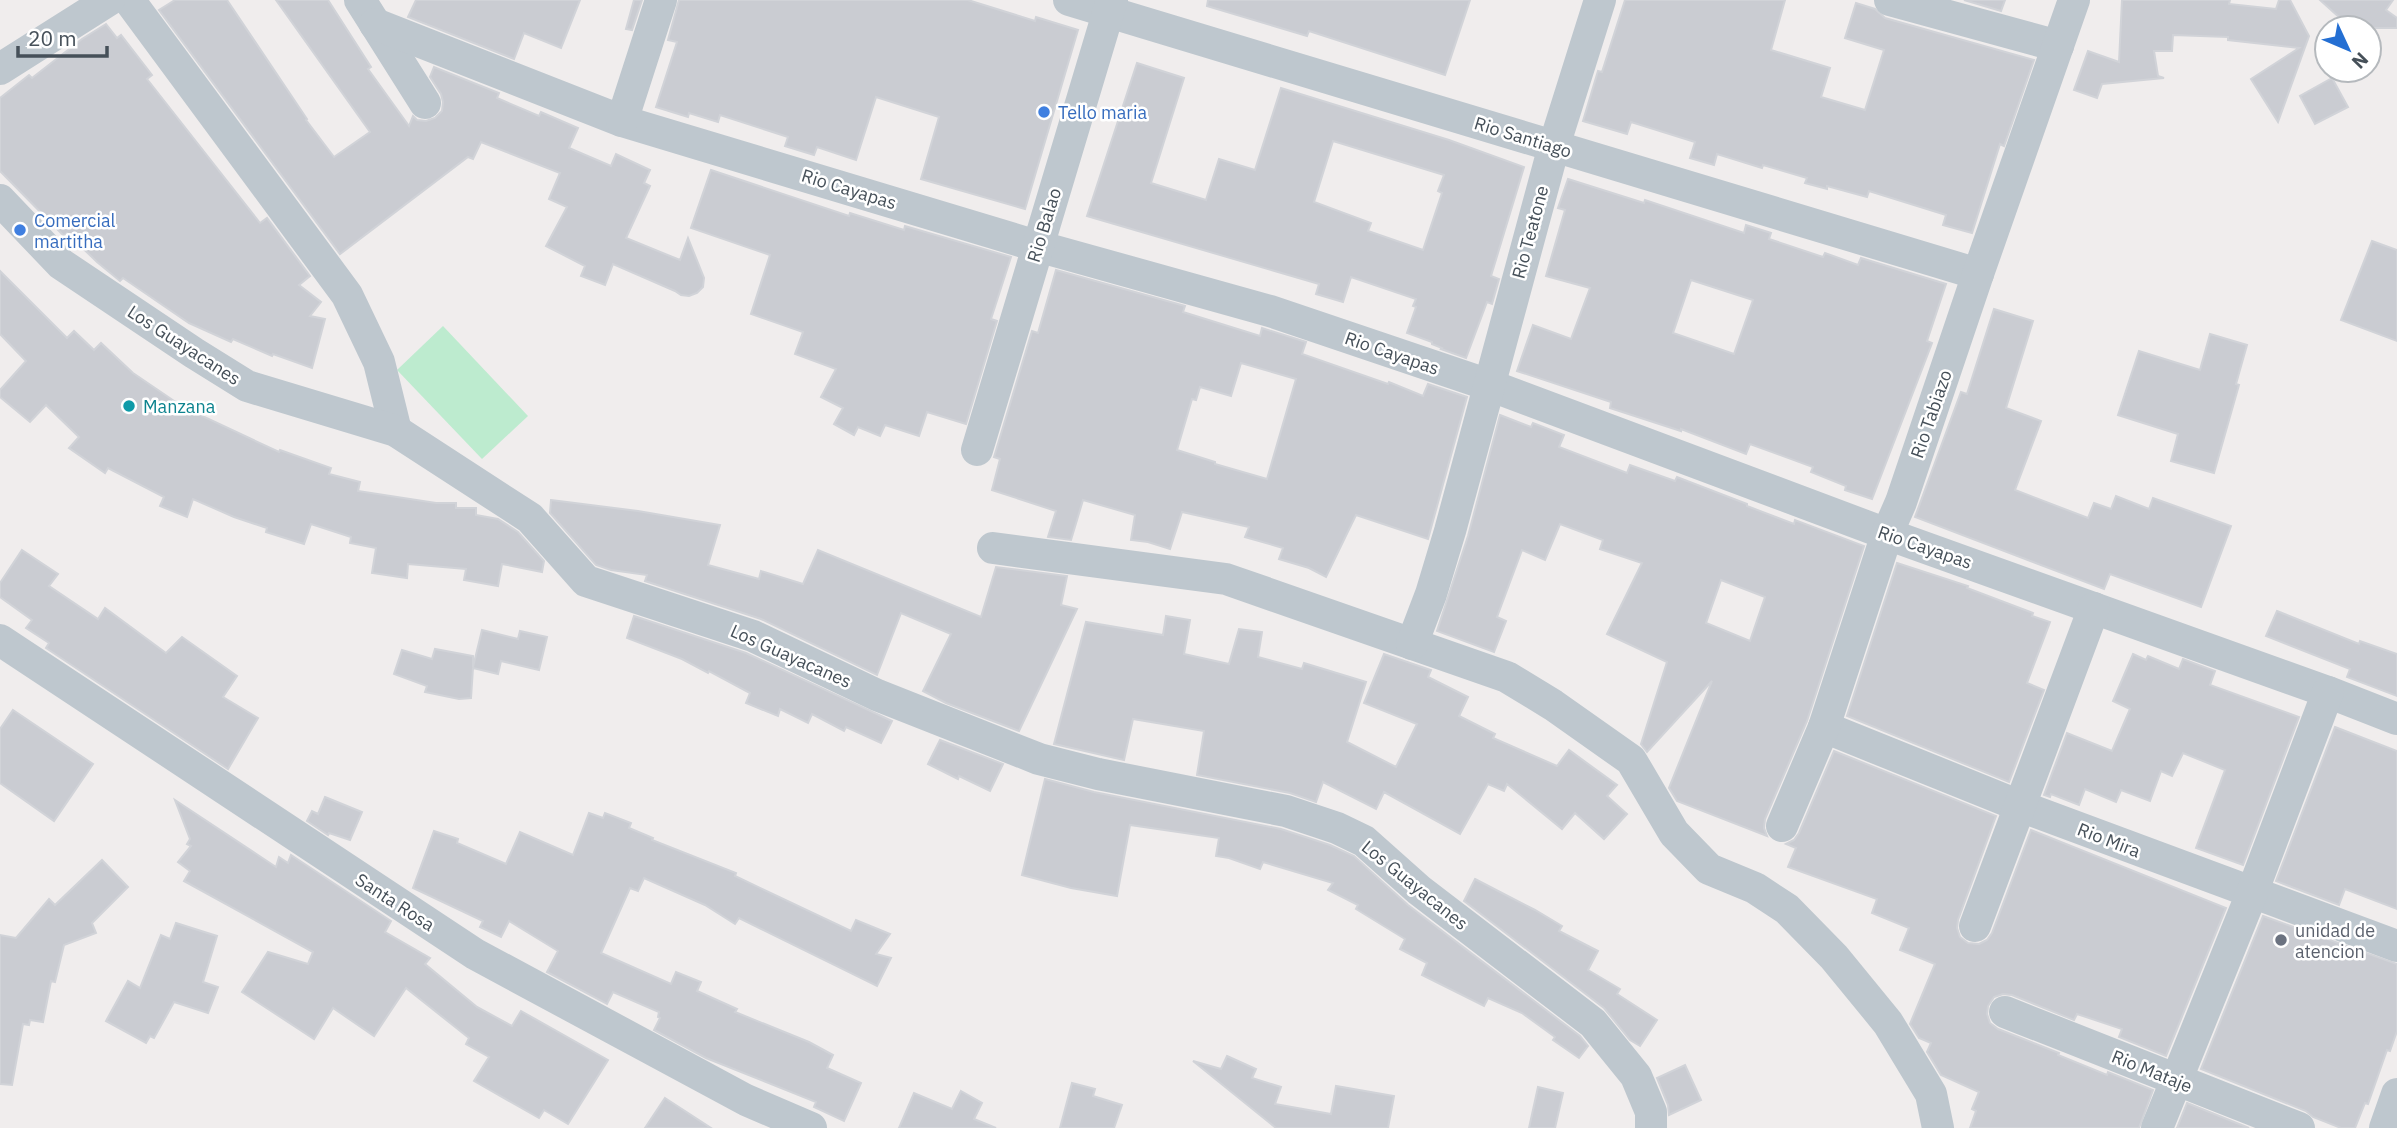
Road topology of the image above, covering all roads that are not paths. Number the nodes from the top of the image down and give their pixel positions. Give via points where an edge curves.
1 (109, 0) edge
2 (130, 0) edge
3 (661, 0) edge
4 (1069, 0) edge
5 (1600, 0) edge
6 (1890, 0) edge
7 (2074, 0) edge
8 (1110, 6) edge
9 (367, 12) edge
10 (2058, 46) junction
11 (0, 69) edge
12 (425, 103) dead end
13 (622, 121) junction
14 (1554, 146) junction
15 (0, 200) edge
16 (1037, 246) junction
17 (1978, 274) junction
18 (1489, 385) junction
19 (396, 431) junction
20 (977, 450) dead end
21 (1887, 534) junction
22 (993, 548) dead end
23 (2094, 608) junction
24 (0, 640) edge
25 (1412, 644) junction
26 (2328, 692) junction
27 (2397, 719) edge
28 (1824, 727) junction
29 (2020, 806) junction
30 (1782, 826) dead end
31 (2252, 894) junction
32 (1975, 926) dead end
33 (2397, 946) edge
34 (2005, 1012) dead end
35 (2176, 1081) junction
36 (2397, 1094) edge
37 (811, 1128) edge
38 (1651, 1128) edge
39 (1938, 1128) edge
40 (2157, 1128) edge
41 (2299, 1128) edge
42 (2385, 1128) edge

1 - 11 street
2 - 19 street via 347,295 379,362
3 - 13 street
4 - 8 street, Rio Santiago
5 - 14 street, Rio Teatone
6 - 10 street
7 - 10 street, Rio Tabiazo
8 - 14 street, Rio Santiago
8 - 16 street, Rio Balao
9 - 12 street
9 - 13 street, Rio Cayapas
10 - 17 street, Rio Tabiazo
13 - 16 street, Rio Cayapas
14 - 17 street, Rio Santiago
14 - 18 street, Rio Teatone
15 - 19 street, Los Guayacanes via 61,264 247,386
16 - 18 street, Rio Cayapas via 1270,311
16 - 20 street, Rio Balao
17 - 21 street, Rio Tabiazo
18 - 21 street, Rio Cayapas
18 - 25 street, Rio Teatone via 1431,594
19 - 38 street, Los Guayacanes via 530,518 586,581 753,636 877,695 1039,759 1286,811 1364,841 1419,890 1593,1023 1636,1076 1651,1112
21 - 23 street, Rio Cayapas
21 - 28 street, Rio Tabiazo
22 - 25 street via 1226,579
23 - 26 street, Rio Cayapas
23 - 29 street
24 - 37 street, Santa Rosa via 475,954 746,1100
25 - 39 street via 1507,677 1631,760 1674,833 1710,869 1755,888 1787,909 1834,957 1888,1023 1931,1094
26 - 27 street, Rio Cayapas
26 - 31 street
28 - 29 street, Rio Mira
28 - 30 street, Rio Tabiazo
29 - 31 street, Rio Mira
29 - 32 street
31 - 33 street, Rio Mira
31 - 35 street
34 - 35 street, Rio Mataje
35 - 40 street
35 - 41 street, Rio Mataje
36 - 42 street

